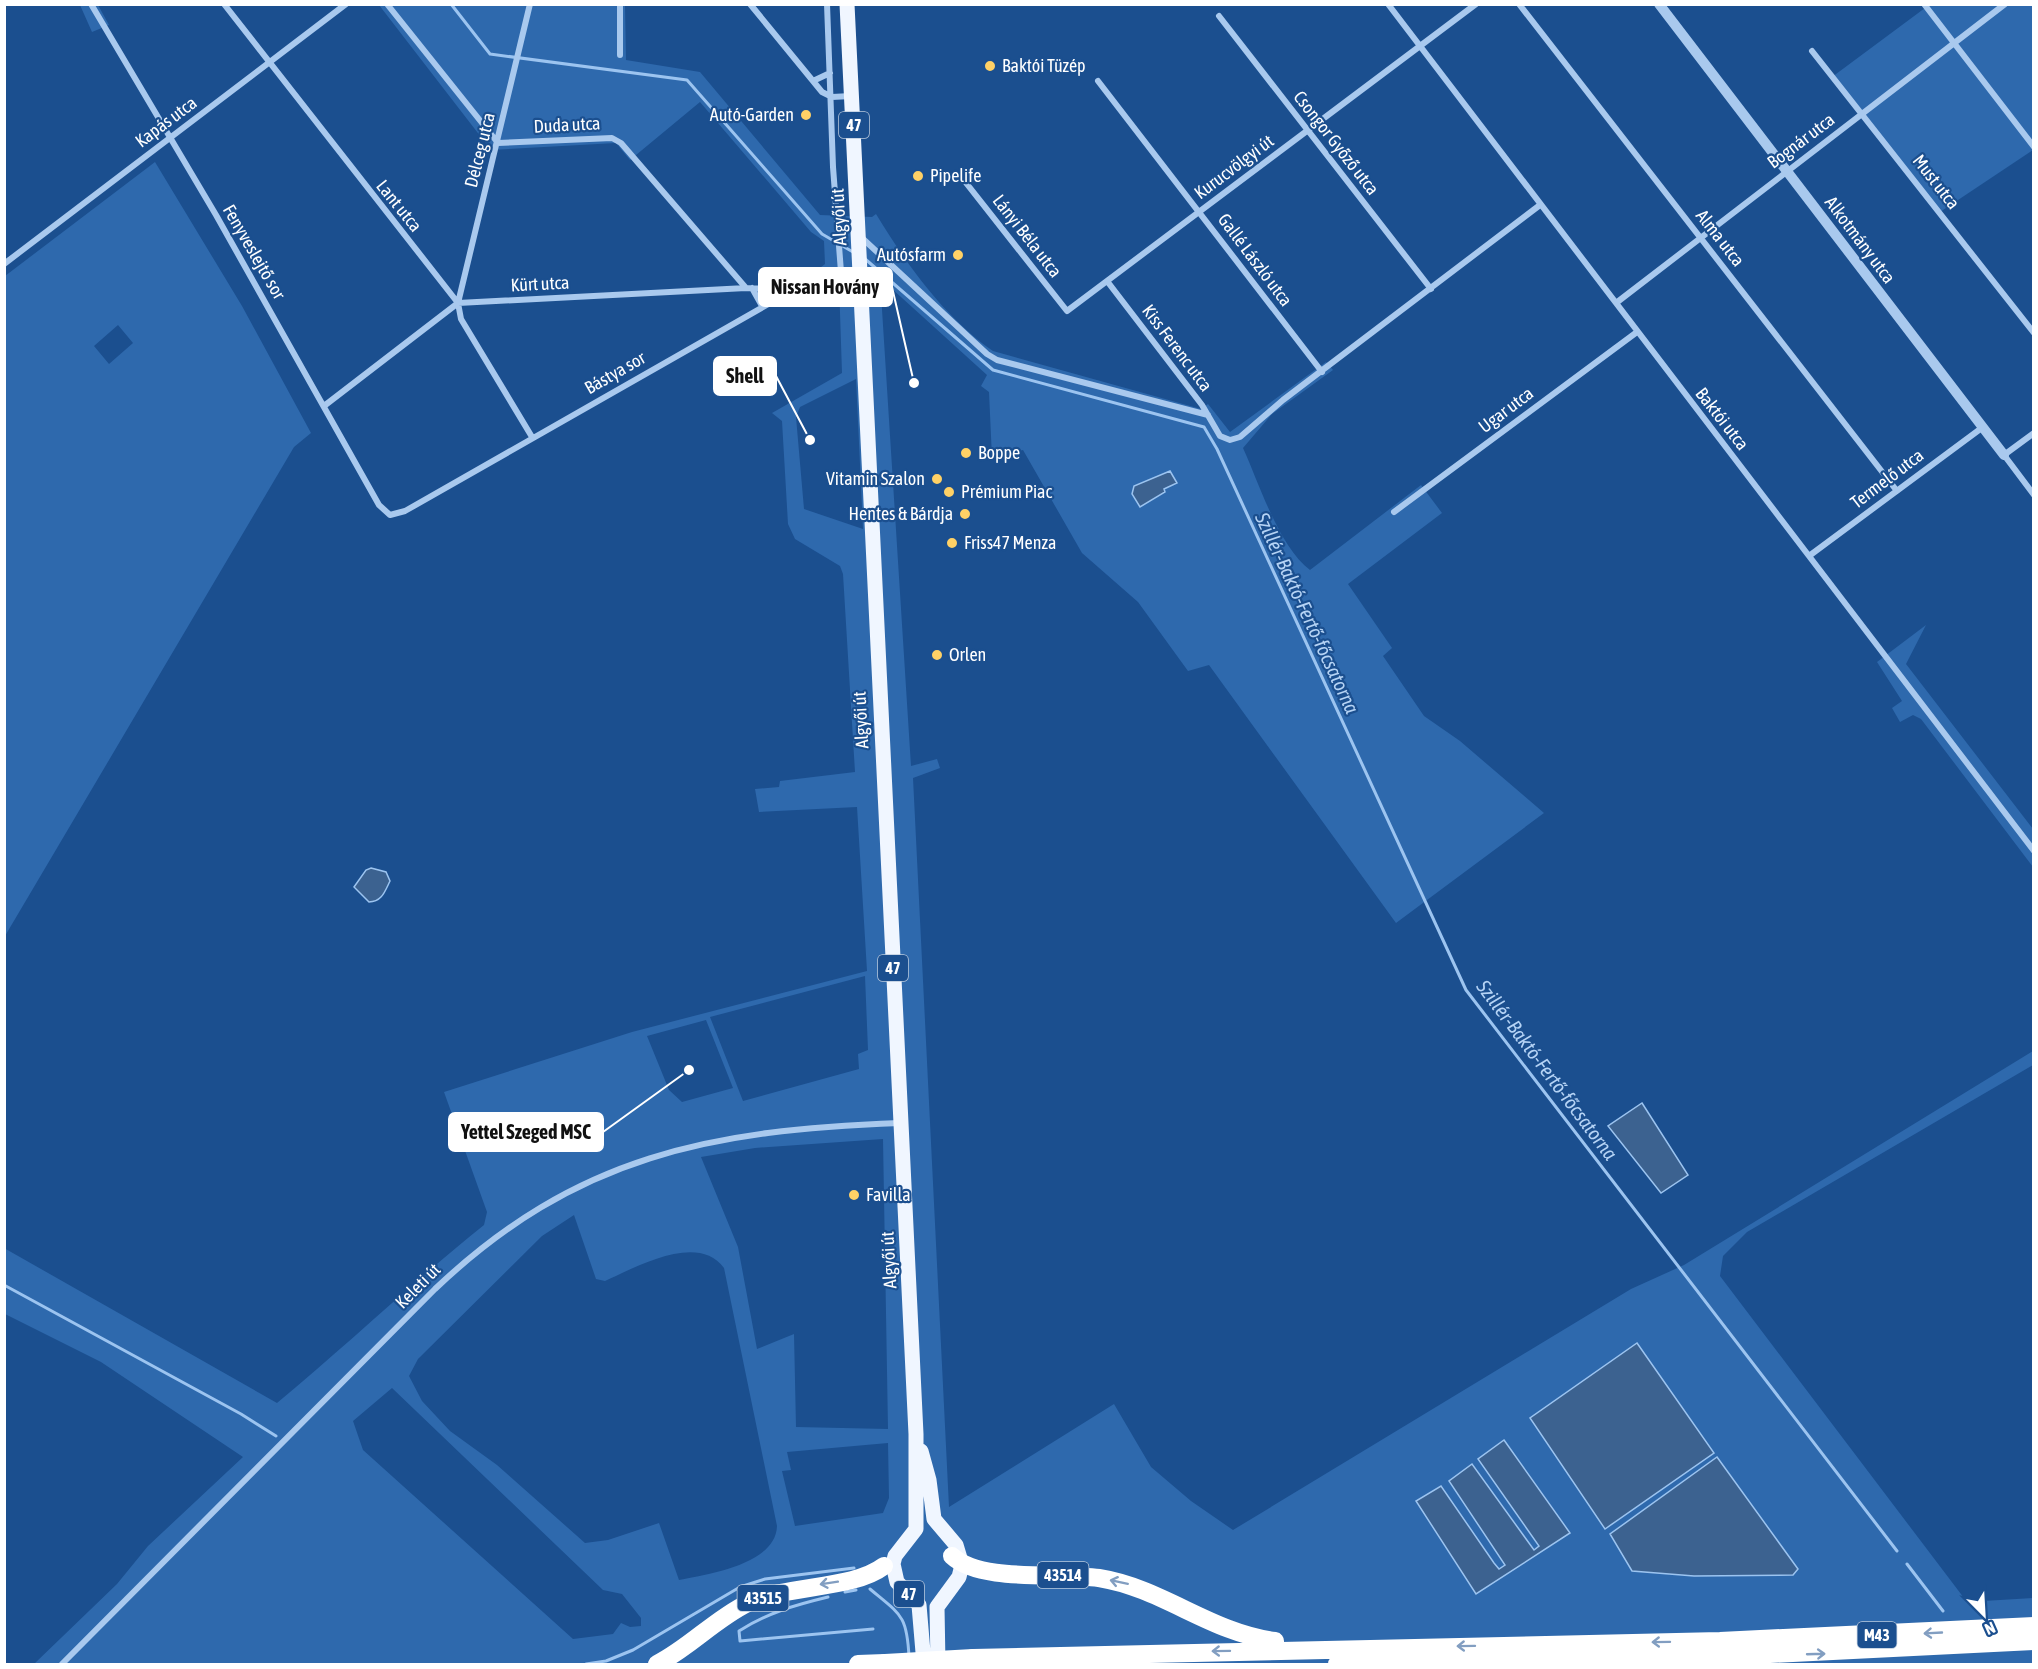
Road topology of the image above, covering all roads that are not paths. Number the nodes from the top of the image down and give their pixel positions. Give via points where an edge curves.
1 (91, 4) edge
2 (224, 4) edge
3 (346, 4) edge
4 (387, 4) edge
5 (530, 4) edge
6 (620, 4) edge
7 (750, 4) edge
8 (827, 4) edge
9 (847, 4) edge
10 (1388, 4) edge
11 (1476, 4) edge
12 (1519, 4) edge
13 (1659, 4) edge
14 (1924, 4) edge
15 (2006, 4) edge
16 (1219, 16) dead end
17 (1953, 43) junction
18 (1420, 48) junction
19 (1812, 51) dead end
20 (620, 55) dead end
21 (269, 63) junction
22 (830, 73) junction
23 (813, 81) junction
24 (1098, 81) dead end
25 (852, 96) junction
26 (831, 97) junction
27 (1862, 114) junction
28 (1307, 130) junction
29 (171, 137) junction
30 (498, 142) junction
31 (2034, 147) edge
32 (1786, 171) junction
33 (963, 178) dead end
34 (1540, 205) junction
35 (1200, 211) junction
36 (1700, 237) junction
37 (859, 240) junction
38 (4, 264) edge
39 (861, 271) junction
40 (841, 272) junction
41 (1107, 281) junction
42 (749, 288) junction
43 (1431, 289) junction
44 (793, 290) junction
45 (458, 303) junction
46 (1616, 303) junction
47 (762, 306) junction
48 (1066, 311) joint
49 (1637, 332) junction
50 (2034, 333) edge
51 (1322, 372) junction
52 (324, 406) junction
53 (1208, 416) junction
54 (1983, 427) junction
55 (2034, 433) edge
56 (532, 437) junction
57 (2004, 455) junction
58 (1897, 491) junction
59 (2034, 495) edge
60 (1394, 512) dead end
61 (390, 515) joint
62 (1809, 556) junction
63 (2034, 851) edge
64 (901, 1123) junction
65 (916, 1434) junction
66 (910, 1534) junction
67 (933, 1534) junction
68 (957, 1560) junction
69 (884, 1566) junction
70 (2034, 1626) edge
71 (2034, 1641) edge
72 (1363, 1648) junction
73 (1339, 1664) edge
74 (62, 1665) edge
75 (657, 1665) edge
76 (858, 1665) edge
77 (919, 1665) edge
78 (924, 1665) edge
79 (932, 1665) edge
80 (938, 1665) edge

1 - 29 street, Fenyveslejtő sor
2 - 21 street, Lant utca
3 - 21 street, Kapás utca
4 - 30 street
5 - 30 street, Délceg utca
6 - 20 street
7 - 23 street
8 - 22 street, Algyői út
9 - 25 main road, Algyői út / 47
10 - 18 street, Baktói utca
11 - 18 street, Kurucvölgyi út
12 - 36 street, Alma utca
13 - 32 street, Alkotmány utca
14 - 17 street
15 - 17 street, Bognár utca
16 - 28 street, Csongor Győző utca
17 - 27 street, Bognár utca
17 - 31 street
18 - 28 street, Kurucvölgyi út
18 - 34 street, Baktói utca
19 - 27 street, Must utca
21 - 29 street, Kapás utca
21 - 45 street, Lant utca
22 - 23 street
22 - 26 street, Algyői út
23 - 26 street
24 - 35 street, Gallé László utca
25 - 26 street
25 - 37 main road, Algyői út / 47
26 - 40 street, Algyői út
27 - 32 street, Bognár utca
27 - 50 street, Must utca
28 - 35 street, Kurucvölgyi út
28 - 43 street, Csongor Győző utca
29 - 38 street, Kapás utca
29 - 52 street, Fenyveslejtő sor
30 - 42 street, Duda utca via 612,138 621,143
30 - 45 street, Délceg utca
32 - 36 street, Bognár utca
32 - 54 street, Alkotmány utca
33 - 48 street, Lányi Béla utca
34 - 43 street
34 - 46 street, Baktói utca
35 - 41 street, Kurucvölgyi út
35 - 51 street, Gallé László utca
36 - 46 street, Bognár utca
36 - 58 street, Alma utca
37 - 39 main road, Algyői út / 47
37 - 53 street via 997,360
39 - 40 street, Bástya sor
39 - 64 main road, Algyői út / 47
40 - 44 street, Bástya sor
41 - 48 street, Kurucvölgyi út
41 - 53 street, Kiss Ferenc utca
42 - 44 street, Kürt utca
42 - 45 street, Kürt utca
42 - 47 street, Duda utca
43 - 51 street
44 - 47 street, Bástya sor
45 - 52 street
45 - 56 street, Lant utca via 461,318
46 - 49 street, Baktói utca
47 - 56 street, Bástya sor
49 - 60 street, Ugar utca
49 - 62 street, Baktói utca
51 - 53 street, Kiss Ferenc utca via 1240,437 1230,440 1220,436
52 - 61 street, Fenyveslejtő sor via 379,505
54 - 57 street, Alkotmány utca
54 - 58 street, Termelő utca
55 - 57 street
56 - 61 street, Bástya sor via 405,511
57 - 59 street, Alkotmány utca
58 - 62 street, Termelő utca
62 - 63 street, Baktói utca
64 - 65 main road, Algyői út / 47
64 - 74 street, Keleti út via 807,1127 690,1145 610,1172 528,1215 472,1256 435,1290
65 - 66 main road, 47 via 910,1483
65 - 67 main road, 47 via 926,1515
65 - 68 main road, 47 via 929,1480 934,1519 956,1545
66 - 67 main road
66 - 69 main road, 47 via 894,1543
66 - 78 main road, 47 via 895,1556 893,1574 920,1605
67 - 68 main road, 47
72 -> 68 highway, 43514 via 1237,1634 1120,1582 982,1571
68 - 79 main road, 47 via 948,1580 930,1603
68 - 80 main road, 47 via 959,1576 937,1607
69 -> 75 highway, 43515 via 862,1578 775,1593 749,1603
69 - 77 main road, 47 via 891,1587 916,1617
70 -> 72 highway, M43 via 1720,1641
73 -> 71 highway, M43 via 1710,1657
72 -> 76 highway, M43, bridge via 974,1658

